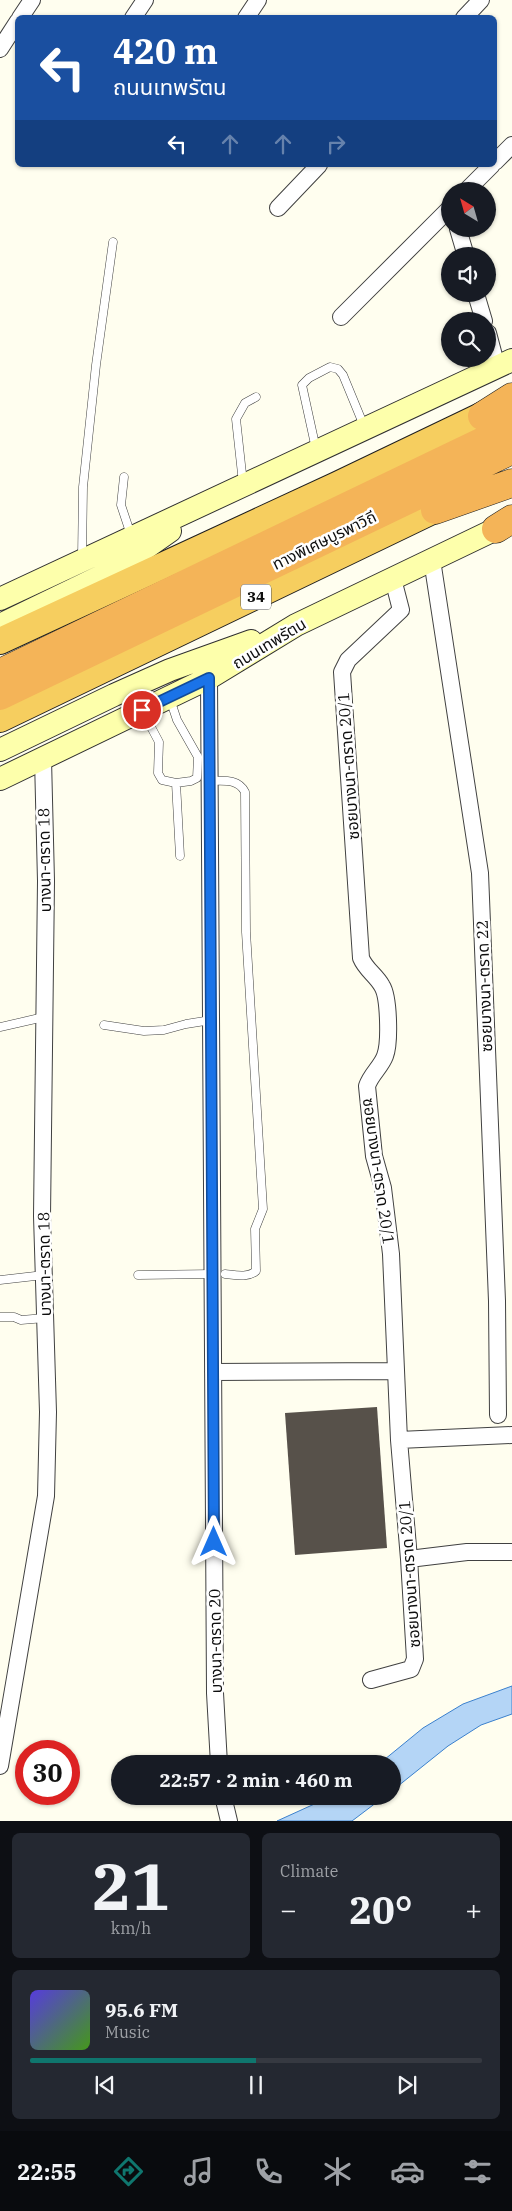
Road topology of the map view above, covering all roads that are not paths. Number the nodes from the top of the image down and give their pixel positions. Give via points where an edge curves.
1 (32, 0) edge
2 (145, 0) edge
3 (258, 0) edge
4 (481, 0) edge
5 (22, 15) edge
6 (136, 15) edge
7 (248, 15) edge
8 (467, 15) edge
9 (15, 26) edge
10 (0, 49) edge
11 (512, 145) edge
12 (497, 160) edge
13 (317, 167) edge
14 (490, 167) edge
15 (475, 182) edge
16 (278, 208) dead end
17 (441, 217) edge
18 (113, 242) dead end
19 (341, 317) dead end
20 (496, 348) edge
21 (504, 363) edge
22 (256, 397) dead end
23 (512, 397) edge
24 (512, 402) edge
25 (482, 416) junction
26 (512, 427) edge
27 (365, 429) junction
28 (512, 450) edge
29 (316, 451) junction
30 (512, 473) edge
31 (124, 478) dead end
32 (512, 483) edge
33 (244, 485) junction
34 (213, 499) junction
35 (435, 510) junction
36 (507, 524) edge
37 (132, 537) junction
38 (82, 560) junction
39 (432, 560) junction
40 (393, 579) junction
41 (0, 599) edge
42 (296, 624) junction
43 (0, 625) edge
44 (0, 641) edge
45 (0, 673) edge
46 (209, 678) junction
47 (0, 696) edge
48 (169, 697) junction
49 (142, 710) junction
50 (0, 719) edge
51 (0, 750) edge
52 (43, 759) junction
53 (0, 779) edge
54 (209, 780) junction
55 (176, 783) junction
56 (180, 856) dead end
57 (44, 1017) junction
58 (211, 1020) junction
59 (104, 1025) dead end
60 (0, 1027) edge
61 (219, 1274) junction
62 (44, 1275) junction
63 (138, 1275) dead end
64 (0, 1280) edge
65 (0, 1317) edge
66 (45, 1318) junction
67 (395, 1370) junction
68 (212, 1372) junction
69 (505, 1378) edge
70 (498, 1415) dead end
71 (512, 1435) edge
72 (399, 1440) junction
73 (512, 1552) edge
74 (409, 1559) junction
75 (371, 1680) dead end
76 (218, 1755) edge
77 (0, 1766) edge
78 (225, 1805) edge
79 (229, 1821) edge

1 - 5 street
2 - 6 street
3 - 7 street
4 - 8 street
9 - 10 street
11 - 12 street
13 - 16 street
14 - 15 street
17 - 19 street
18 - 38 lane via 84,478
20 - 21 street
21 - 27 main road
22 - 33 lane via 245,403 236,419
23 - 25 highway
24 - 25 highway
25 - 44 highway
26 - 45 highway, ทางพิเศษบูรพาวิถี
27 - 29 main road
27 - 29 lane via 343,375 330,366 302,385
28 - 47 highway, ทางพิเศษบูรพาวิถี
29 - 33 main road
30 - 35 highway, 34
31 - 37 lane via 121,505
32 - 35 highway
33 - 34 main road
34 - 37 main road
34 - 43 main road via 116,570
35 - 50 highway, 34
36 - 39 main road, ถนนเทพรัตน
37 - 38 main road
38 - 41 main road
39 - 40 main road, ถนนเทพรัตน
39 - 69 street, ซอยบางนา-ตราด 22 via 480,873 497,1301
40 - 42 main road, ถนนเทพรัตน
40 - 67 street, ซอยบางนา-ตราด 20/1 via 401,610 348,660 342,672 360,958 382,985 385,994 388,1047 385,1058 370,1076 367,1086 374,1156 383,1188 391,1254
42 - 46 main road, ถนนเทพรัตน
42 - 51 main road via 170,670
46 - 48 main road, ถนนเทพรัตน
46 - 54 street, บางนา-ตราด 20
48 - 49 main road, ถนนเทพรัตน
48 - 55 lane via 177,720 198,757 197,778
49 - 52 main road, ถนนเทพรัตน
49 - 55 lane via 159,742 158,773 162,780
52 - 53 main road, ถนนเทพรัตน
52 - 57 street, บางนา-ตราด 18 via 46,881
54 - 58 street, บางนา-ตราด 20
54 - 61 lane via 236,782 245,792 246,932 263,1208 256,1229 256,1271 246,1275
55 - 56 lane
57 - 60 lane
57 - 62 street, บางนา-ตราด 18
58 - 59 lane via 164,1030
58 - 61 street, บางนา-ตราด 20
61 - 63 lane
61 - 68 street, บางนา-ตราด 20
62 - 64 lane
62 - 66 street, บางนา-ตราด 18
65 - 66 lane via 21,1320
66 - 77 street, บางนา-ตราด 18 via 46,1496
67 - 68 street
67 - 72 street, ซอยบางนา-ตราด 20/1
68 - 76 street, บางนา-ตราด 20
69 - 70 street, ซอยบางนา-ตราด 22
71 - 72 street
72 - 74 street, ซอยบางนา-ตราด 20/1
73 - 74 street
74 - 75 street, ซอยบางนา-ตราด 20/1 via 414,1664 411,1669
78 - 79 street

